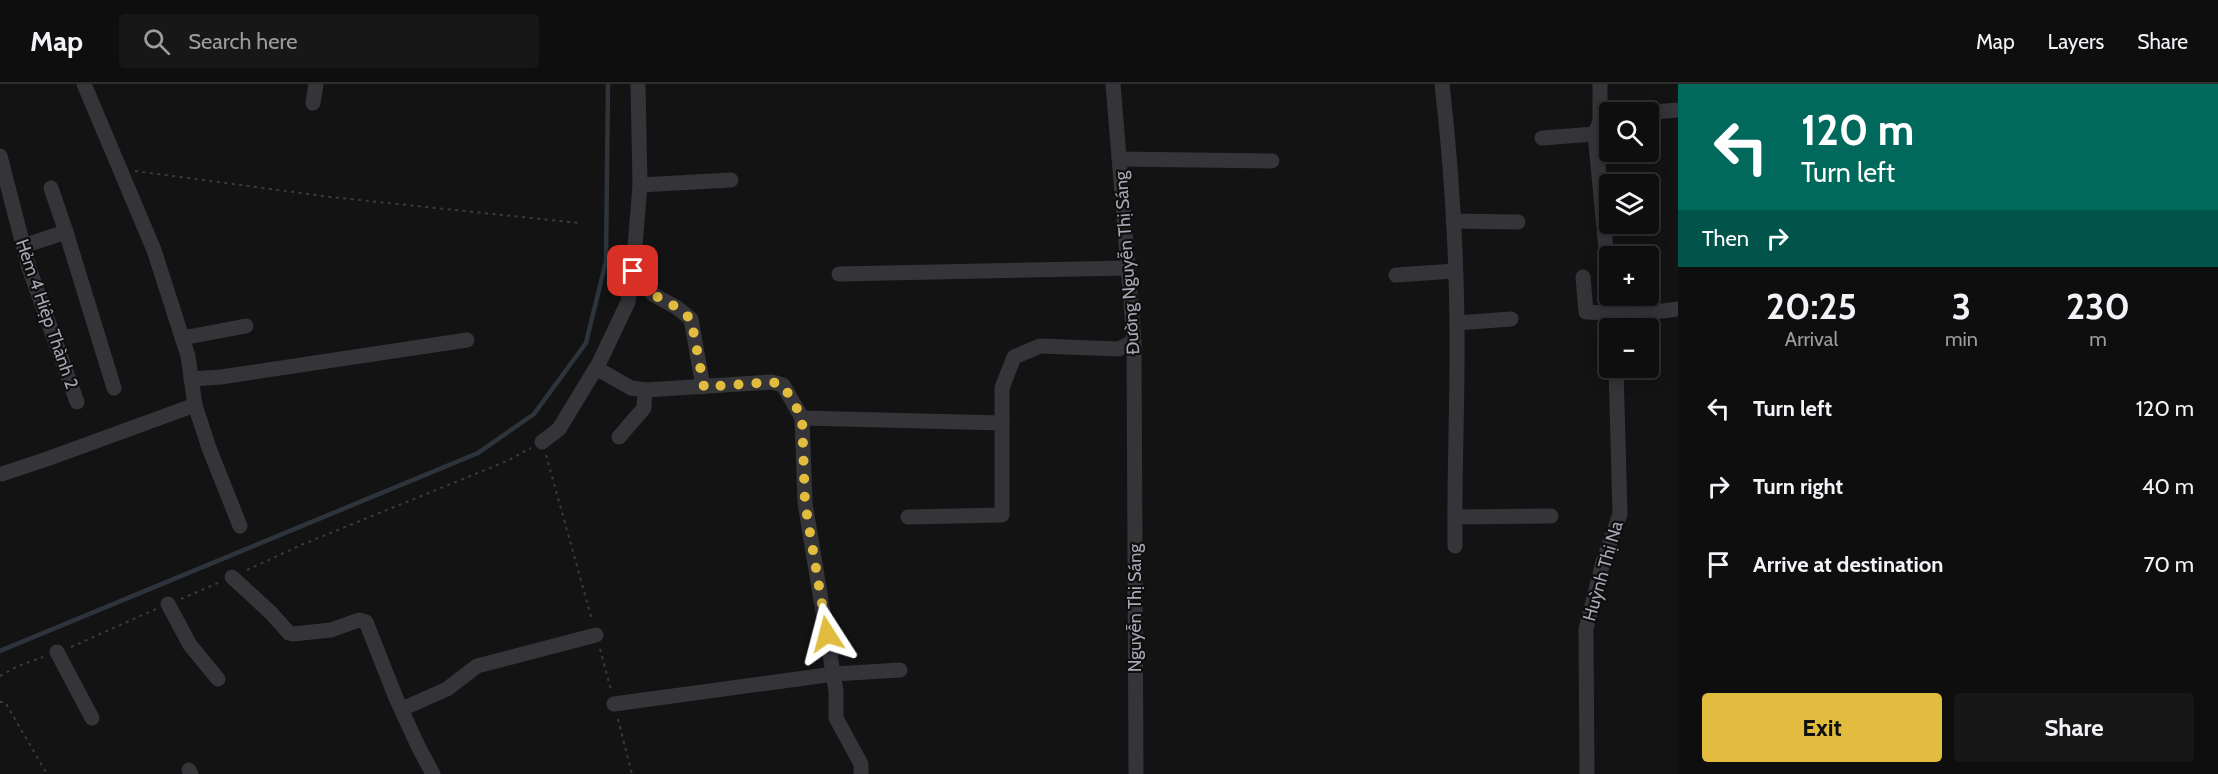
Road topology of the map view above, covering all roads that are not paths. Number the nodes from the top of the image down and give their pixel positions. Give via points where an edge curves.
1 (84, 84) edge
2 (316, 84) edge
3 (638, 84) edge
4 (1113, 84) edge
5 (1442, 84) edge
6 (1600, 84) edge
7 (313, 103) dead end
8 (1678, 110) edge
9 (1659, 112) edge
10 (1595, 134) junction
11 (1542, 138) dead end
12 (0, 156) edge
13 (1119, 159) junction
14 (1272, 161) dead end
15 (731, 180) dead end
16 (640, 185) junction
17 (51, 188) dead end
18 (1453, 221) junction
19 (1518, 222) dead end
20 (66, 232) junction
21 (23, 246) junction
22 (1606, 246) edge
23 (1129, 268) junction
24 (633, 271) junction
25 (1455, 271) junction
26 (839, 274) dead end
27 (1396, 275) dead end
28 (1583, 277) dead end
29 (1678, 309) edge
30 (1639, 314) junction
31 (1634, 318) edge
32 (1511, 319) dead end
33 (1457, 323) junction
34 (246, 326) dead end
35 (182, 338) junction
36 (467, 340) dead end
37 (1134, 341) junction
38 (596, 368) junction
39 (1616, 378) edge
40 (191, 379) junction
41 (704, 387) junction
42 (114, 388) dead end
43 (645, 390) junction
44 (77, 402) dead end
45 (195, 405) junction
46 (802, 417) junction
47 (1002, 423) junction
48 (619, 437) dead end
49 (542, 442) road end
50 (1134, 442) joint
51 (2, 474) dead end
52 (1551, 516) dead end
53 (908, 517) dead end
54 (1455, 517) junction
55 (240, 526) dead end
56 (1455, 546) dead end
57 (232, 577) road end
58 (168, 604) road end
59 (596, 635) road end
60 (57, 652) road end
61 (900, 670) dead end
62 (834, 674) junction
63 (218, 679) dead end
64 (614, 704) road end
65 (402, 709) junction
66 (92, 718) dead end
67 (433, 774) edge
68 (861, 774) edge
69 (1136, 774) edge
70 (1587, 774) edge

1 - 35 street via 154,250
2 - 7 street
3 - 16 street
4 - 13 street, Đường Nguyễn Thị Sáng
5 - 18 street
6 - 10 street via 1600,121
8 - 9 street
10 - 11 street
10 - 22 street
12 - 21 street, Hẻm 4 Hiệp Thành 2
13 - 14 street
13 - 23 street, Đường Nguyễn Thị Sáng
15 - 16 street
16 - 24 street
17 - 20 street
18 - 19 street
18 - 25 street
20 - 21 street
20 - 42 street
21 - 44 street, Hẻm 4 Hiệp Thành 2
23 - 26 street
23 - 37 street, Đường Nguyễn Thị Sáng
24 - 38 street via 628,302
24 - 41 street via 654,295 691,319
25 - 27 street
25 - 33 street
28 - 30 street via 1586,312
29 - 30 street
30 - 31 street
32 - 33 street
33 - 54 street
34 - 35 street
35 - 40 street
36 - 40 street
37 - 47 street via 1119,349 1040,346 1014,357 1002,388
37 - 50 street, Đường Nguyễn Thị Sáng
38 - 43 street via 632,388
38 - 49 street via 559,429
39 - 70 street, Huỳnh Thị Na via 1620,514 1586,629
40 - 45 street
41 - 43 street
41 - 46 street via 772,382 783,385
43 - 48 street via 644,408
45 - 51 street
45 - 55 street
46 - 47 street
46 - 62 street via 805,503
47 - 53 street via 1002,515
50 - 69 street, Nguyễn Thị Sáng
52 - 54 street
54 - 56 street
57 - 65 street via 289,633 366,622
58 - 63 street via 190,645
59 - 65 street via 477,666 447,689
60 - 66 street
61 - 62 street
62 - 64 street
62 - 68 street via 836,718 861,764
65 - 67 street

